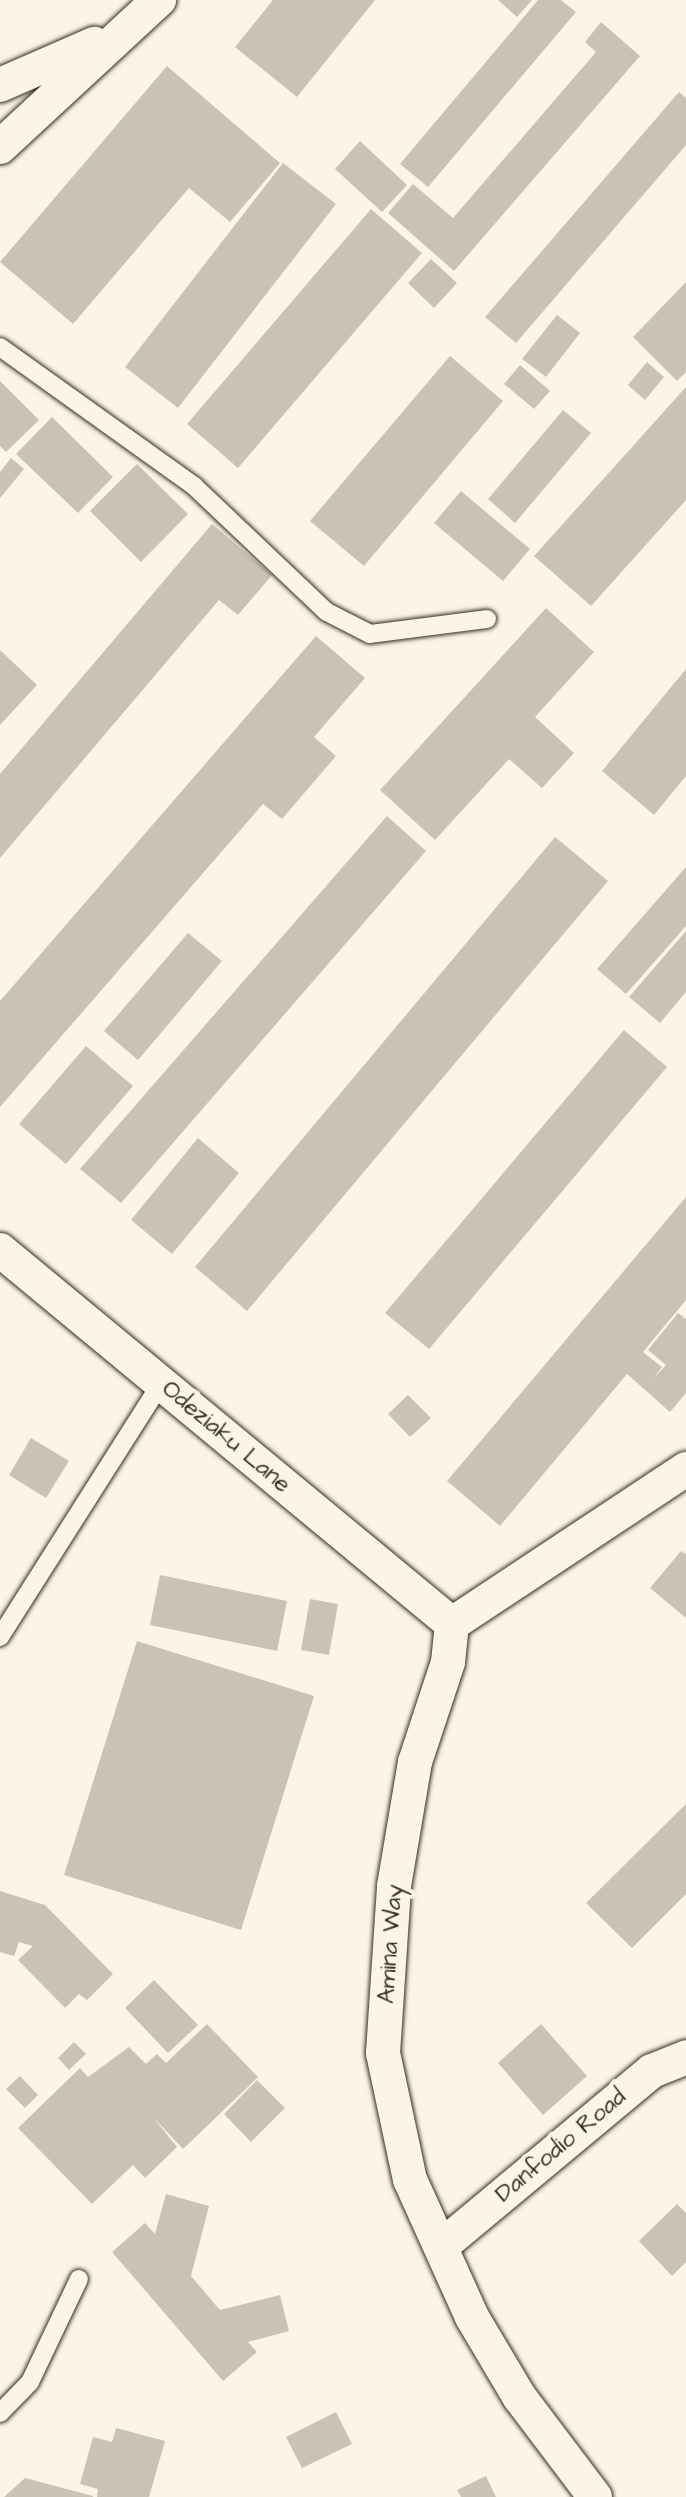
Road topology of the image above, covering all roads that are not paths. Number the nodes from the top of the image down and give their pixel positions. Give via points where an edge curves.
1 (159, 0) edge
2 (113, 36) junction
3 (0, 85) edge
4 (0, 147) edge
5 (0, 347) edge
6 (487, 619) dead end
7 (0, 1250) edge
8 (161, 1383) junction
9 (686, 1469) edge
10 (452, 1624) junction
11 (0, 1637) edge
12 (686, 2057) edge
13 (443, 2245) junction
14 (79, 2279) dead end
15 (0, 2413) edge
16 (595, 2497) edge

1 - 2 street
2 - 3 street
2 - 4 street
5 - 6 lane via 194,486 327,612 370,634
7 - 8 street, Odeziaku Lane
8 - 10 street, Odeziaku Lane
8 - 11 lane
9 - 10 street
10 - 13 street, Amina Way via 448,1662 415,1762 394,1886 383,2053 410,2180
12 - 13 street, Danfodio Road via 652,2071
13 - 16 street, Amina Way via 472,2317 520,2398
14 - 15 lane via 30,2382

